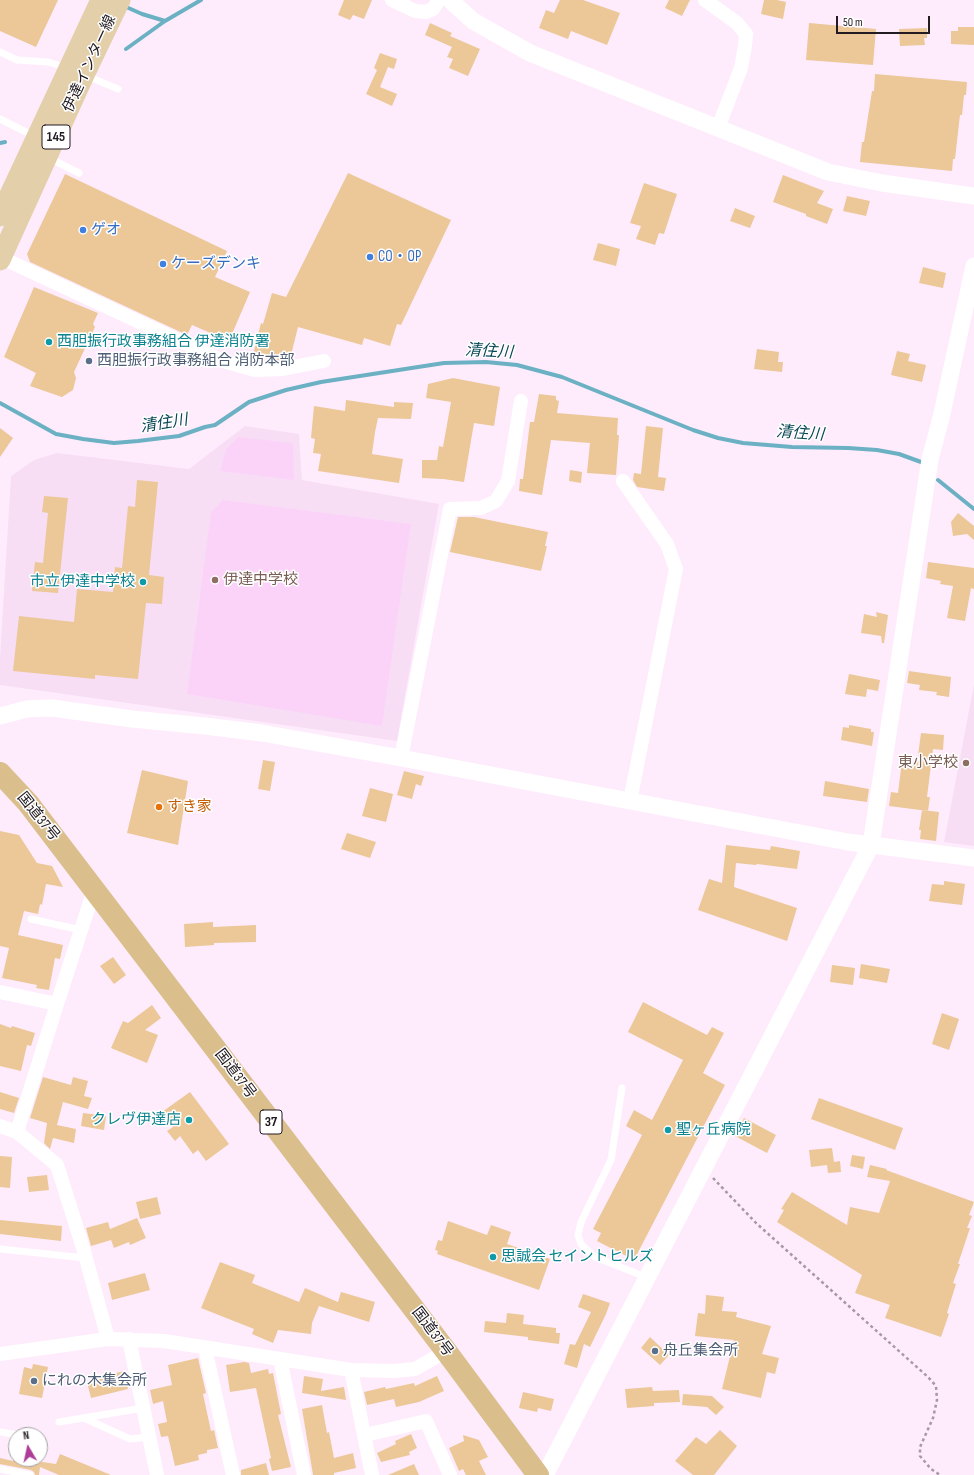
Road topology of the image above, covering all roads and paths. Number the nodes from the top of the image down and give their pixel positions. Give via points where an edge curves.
1 (392, 0) edge
2 (705, 0) edge
3 (449, 1) edge
4 (108, 5) edge
5 (0, 52) edge
6 (77, 72) junction
7 (118, 89) dead end
8 (0, 119) edge
9 (718, 128) junction
10 (45, 144) junction
11 (79, 172) dead end
12 (974, 196) edge
13 (0, 216) edge
14 (0, 258) edge
15 (974, 266) edge
16 (324, 361) dead end
17 (521, 401) dead end
18 (623, 481) dead end
19 (0, 716) edge
20 (401, 758) junction
21 (0, 773) edge
22 (630, 801) junction
23 (871, 845) junction
24 (974, 858) edge
25 (94, 890) junction
26 (31, 919) dead end
27 (81, 930) junction
28 (0, 992) edge
29 (56, 1004) junction
30 (622, 1088) dead end
31 (0, 1126) edge
32 (17, 1132) junction
33 (703, 1167) junction
34 (0, 1250) edge
35 (85, 1258) junction
36 (646, 1277) junction
37 (108, 1340) junction
38 (129, 1340) junction
39 (205, 1348) junction
40 (446, 1351) junction
41 (0, 1354) edge
42 (280, 1359) junction
43 (351, 1370) junction
44 (143, 1408) junction
45 (84, 1418) junction
46 (59, 1422) dead end
47 (365, 1434) junction
48 (149, 1437) junction
49 (0, 1469) edge
50 (30, 1475) edge
51 (157, 1475) edge
52 (233, 1475) edge
53 (304, 1475) edge
54 (372, 1475) edge
55 (450, 1475) edge
56 (538, 1475) edge
57 (545, 1475) edge
58 (940, 1475) edge

1 - 3 street via 415,11 426,12
2 - 9 street via 737,23 746,34 741,68
3 - 9 street via 473,21 530,53
4 - 6 main road, 伊達インター線 / 145
5 - 6 lane via 17,60 48,62
6 - 7 lane
6 - 10 main road, 伊達インター線 / 145
8 - 10 lane
9 - 12 street via 828,172 882,183
10 - 11 lane
10 - 13 main road, 伊達インター線 / 145
10 - 14 main road, 伊達インター線 / 145
14 - 16 street via 223,361 255,370 283,369
15 - 23 street via 930,459
17 - 20 street via 508,481 496,501 481,508 450,509
18 - 22 street via 667,544 676,569
19 - 20 street via 27,709 52,708 255,732
20 - 22 street
21 - 25 highway, 国道37号 / 37 via 28,803
22 - 23 street
23 - 24 street
23 - 33 street
25 - 27 street
25 - 40 highway, 国道37号 / 37
26 - 27 lane
27 - 29 street
28 - 29 street
29 - 32 street
30 - 36 lane via 611,1160 581,1222 578,1235 581,1244 595,1257
31 - 32 street
32 - 35 street via 57,1165
33 - 36 street
33 - 58 path via 756,1223 936,1386 937,1400 933,1418 920,1447 920,1456
34 - 35 lane
35 - 37 street
36 - 57 street
37 - 38 street
37 - 41 street
38 - 39 street via 164,1341
38 - 44 street
39 - 42 street
39 - 52 street
40 - 43 street via 415,1369
40 - 56 highway, 国道37号 / 37
42 - 43 street
42 - 53 street
43 - 47 street
44 - 45 lane
44 - 48 street
45 - 46 lane
45 - 48 lane via 130,1439
47 - 54 street
47 - 55 street via 426,1420
48 - 51 street
49 - 50 lane

